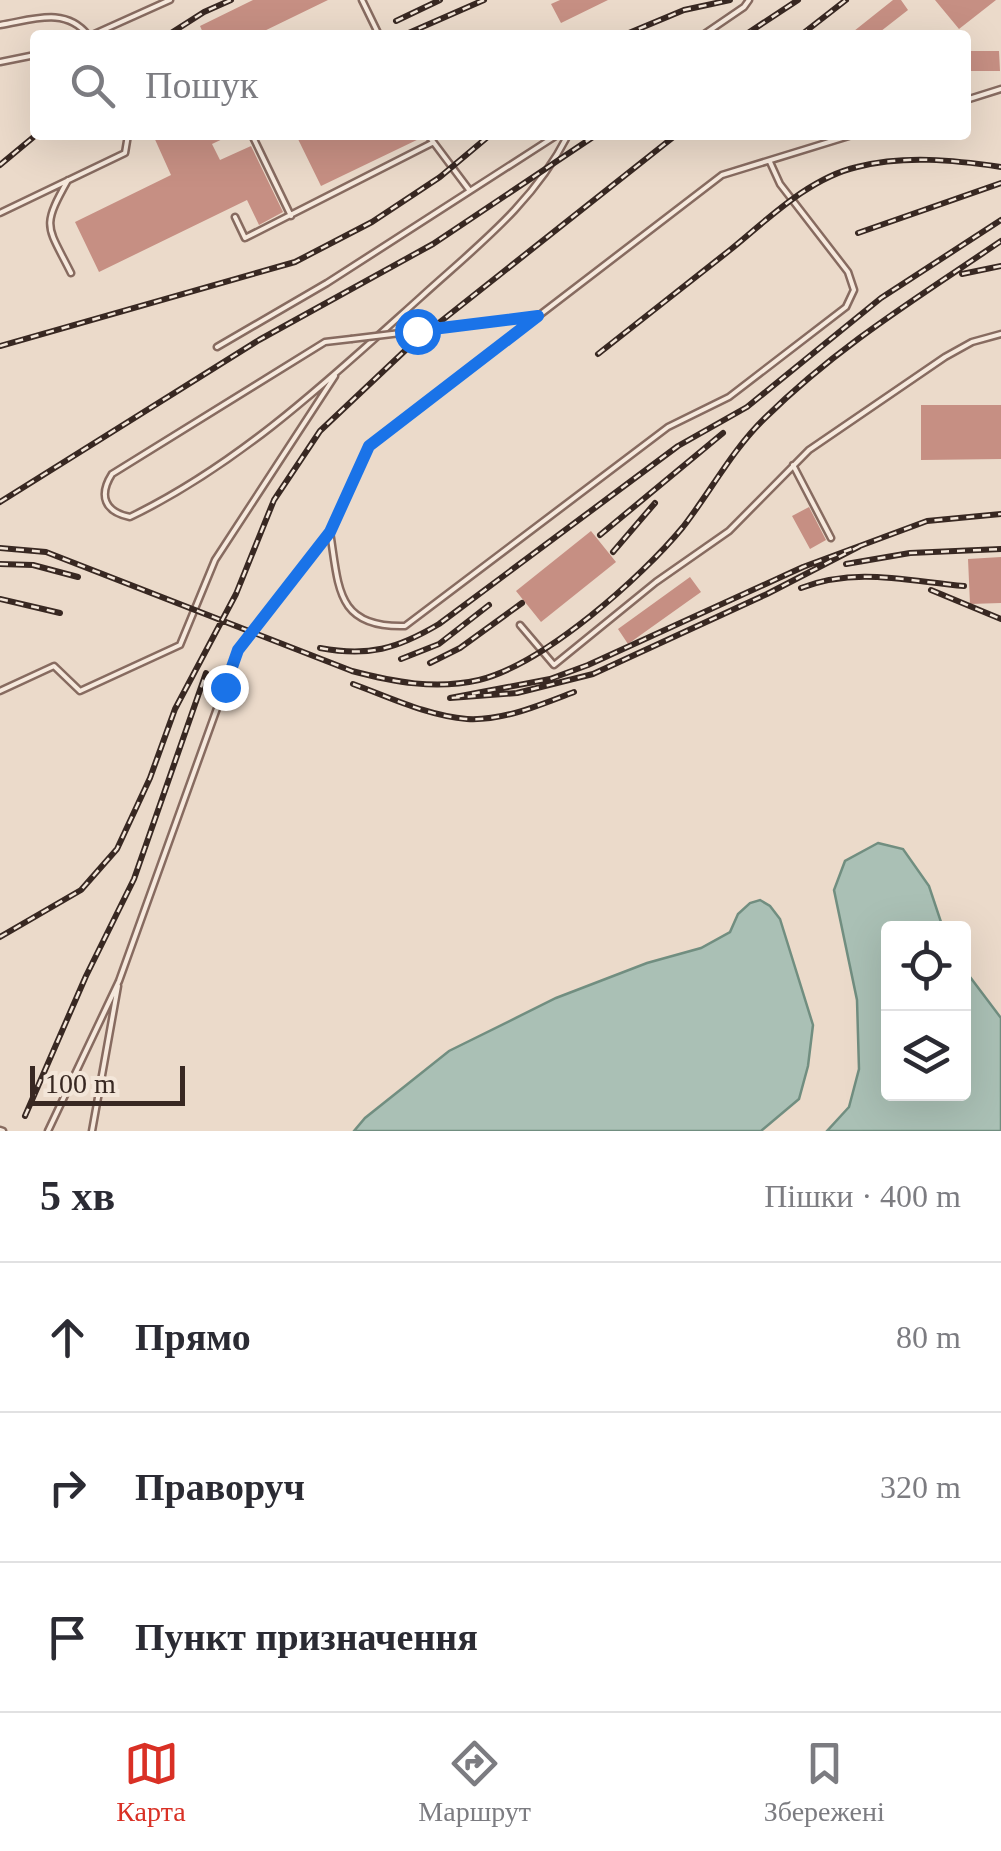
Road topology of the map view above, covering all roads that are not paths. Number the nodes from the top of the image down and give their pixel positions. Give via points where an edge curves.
1 (170, 0) edge
2 (362, 0) edge
3 (749, 0) edge
4 (0, 25) edge
5 (85, 30) edge
6 (101, 30) edge
7 (377, 30) edge
8 (711, 30) edge
9 (30, 56) edge
10 (0, 62) edge
11 (1001, 90) edge
12 (971, 99) edge
13 (127, 140) edge
14 (254, 140) edge
15 (430, 140) edge
16 (549, 140) edge
17 (565, 140) edge
18 (836, 140) edge
19 (432, 143) junction
20 (770, 160) junction
21 (68, 180) junction
22 (470, 191) junction
23 (0, 213) edge
24 (291, 216) junction
25 (235, 218) dead end
26 (71, 273) dead end
27 (538, 316) junction
28 (1001, 334) edge
29 (217, 347) dead end
30 (337, 372) junction
31 (793, 465) junction
32 (330, 532) junction
33 (831, 538) dead end
34 (520, 625) dead end
35 (0, 691) edge
36 (119, 981) junction
37 (48, 1131) edge
38 (92, 1131) edge

1 - 6 lane
2 - 7 lane
3 - 8 lane
4 - 5 lane via 62,16
9 - 10 lane
11 - 12 lane
13 - 21 lane via 125,153
14 - 24 lane
15 - 19 lane
16 - 22 lane
17 - 30 lane via 514,212
18 - 20 lane
19 - 22 lane
19 - 24 lane
20 - 27 lane via 722,174
20 - 32 lane via 772,173 848,272 854,290 846,307 730,397 668,427 405,626 380,627 356,616 340,595
21 - 23 lane
21 - 26 lane via 48,226
22 - 29 lane
24 - 25 lane via 245,238
27 - 30 lane, bridge via 324,342 112,474 105,502 115,514 130,517 144,510 230,459
27 - 32 lane via 369,446
28 - 31 lane via 945,357
30 - 35 lane via 215,560 180,645 80,691 54,666
31 - 33 lane
31 - 34 lane via 729,530 554,665
32 - 36 lane via 238,650
36 - 37 lane
36 - 38 lane

